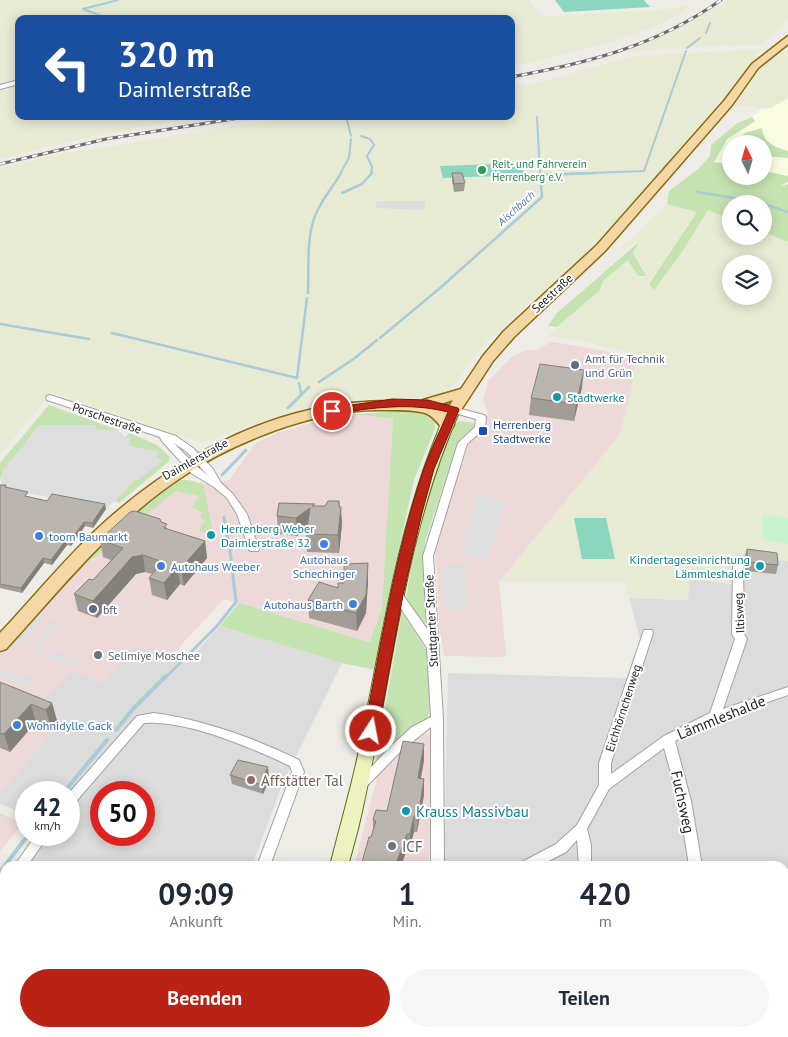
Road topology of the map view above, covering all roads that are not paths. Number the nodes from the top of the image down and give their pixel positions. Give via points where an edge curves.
1 (788, 39) edge
2 (15, 83) edge
3 (0, 87) edge
4 (465, 392) junction
5 (50, 398) dead end
6 (430, 407) junction
7 (454, 410) junction
8 (447, 425) junction
9 (193, 461) junction
10 (254, 550) dead end
11 (738, 565) dead end
12 (397, 595) junction
13 (648, 633) dead end
14 (0, 644) edge
15 (433, 647) junction
16 (788, 691) edge
17 (715, 716) junction
18 (437, 719) junction
19 (668, 739) junction
20 (361, 785) junction
21 (605, 785) junction
22 (80, 789) edge
23 (581, 829) junction
24 (35, 846) edge
25 (24, 861) edge
26 (266, 861) edge
27 (340, 861) edge
28 (437, 861) edge
29 (537, 861) edge
30 (585, 861) edge
31 (695, 861) edge

1 - 4 main road, Seestraße via 755,66 728,103 601,248 509,334
2 - 3 street
4 - 6 main road
4 - 7 main road, Seestraße
5 - 9 street, Porschestraße via 164,437
6 - 7 main road, Daimlerstraße
6 - 8 main road
6 - 9 main road, Daimlerstraße via 343,408 284,423
7 - 8 main road, Seestraße
7 - 15 street, Stuttgarter Straße via 481,417 481,422 480,428 464,443 428,556
8 - 12 main road, Seestraße via 423,488
9 - 10 street, Porschestraße via 209,482 217,484 230,496 242,514
9 - 14 main road, Daimlerstraße via 157,487 98,539
11 - 17 street, Iltisweg via 738,634 741,639
12 - 15 street
12 - 20 main road, Seestraße
13 - 21 street, Eichhörnchenweg via 605,763
15 - 18 street, Stuttgarter Straße
16 - 17 street, Lämmleshalde
17 - 19 street, Lämmleshalde
18 - 20 street, Seestraße via 426,723
18 - 28 street, Stuttgarter Straße
19 - 21 street, Lämmleshalde
19 - 31 street, Fuchsweg via 685,800
20 - 27 main road, Seestraße
21 - 23 street, Lämmleshalde
22 - 26 street via 141,720 150,716 251,744 295,763 298,772
23 - 29 street, Lämmleshalde via 561,848
23 - 30 street
24 - 25 street

